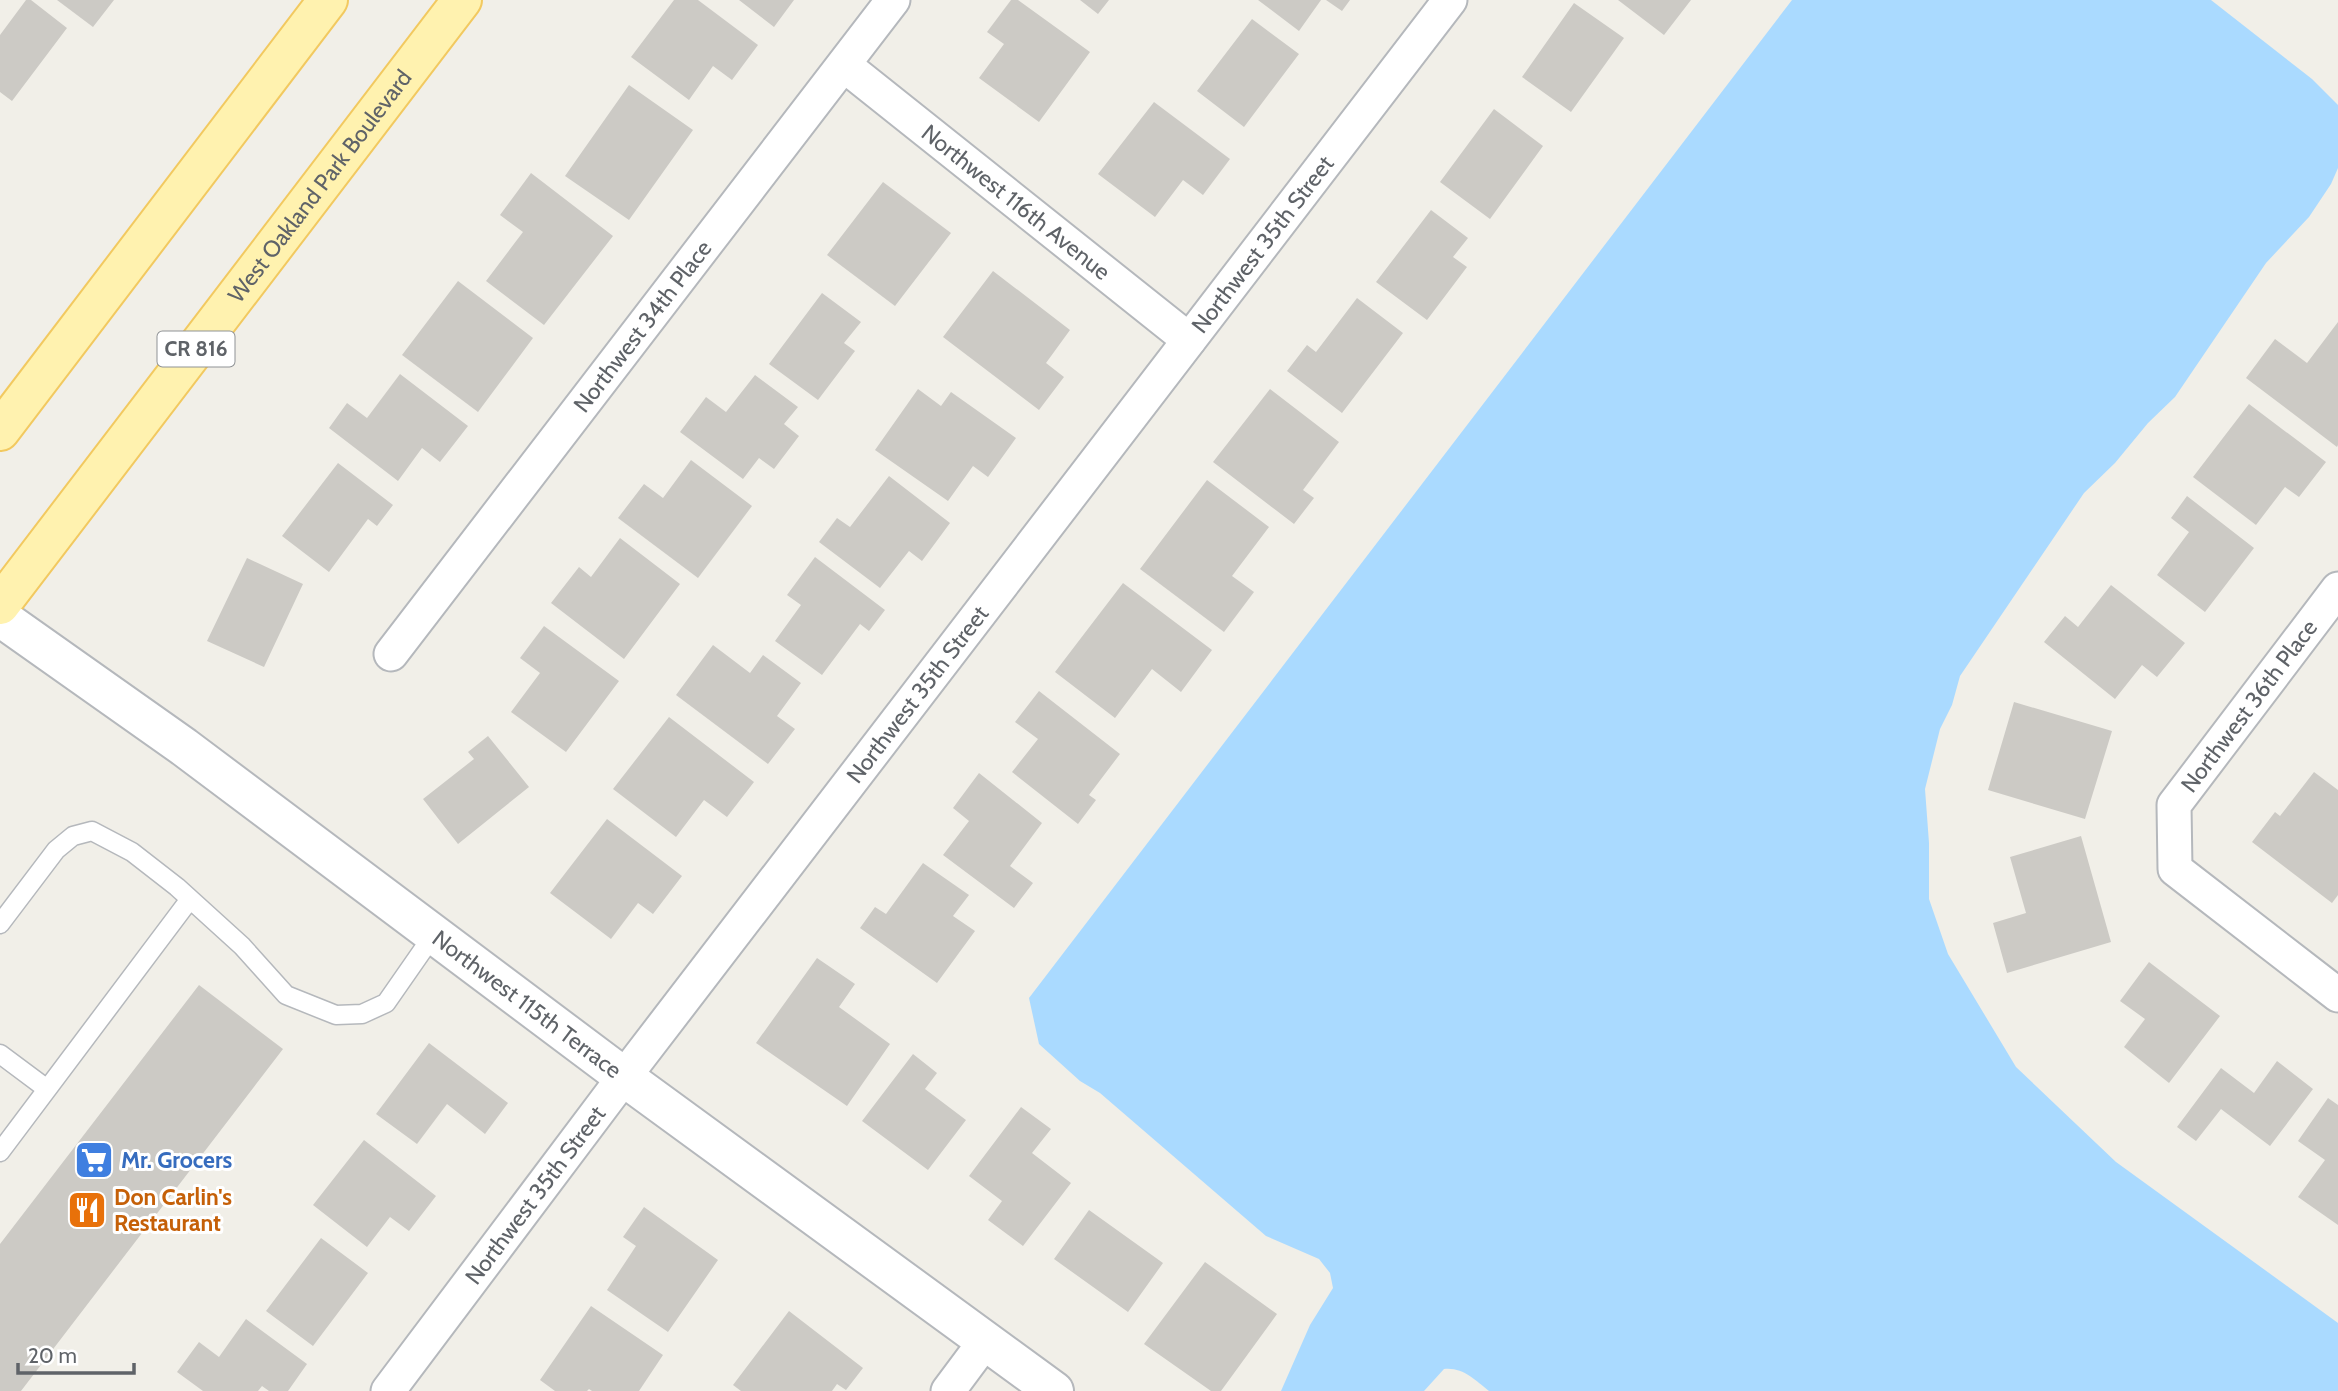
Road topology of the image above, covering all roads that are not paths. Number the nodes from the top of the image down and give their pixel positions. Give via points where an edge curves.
1 (328, 0) edge
2 (462, 0) edge
3 (893, 0) edge
4 (1450, 0) edge
5 (844, 65) junction
6 (1189, 340) junction
7 (0, 432) edge
8 (2338, 589) edge
9 (0, 605) edge
10 (0, 617) edge
11 (391, 654) dead end
12 (190, 899) junction
13 (0, 924) edge
14 (433, 934) junction
15 (2338, 995) edge
16 (0, 1054) edge
17 (624, 1077) junction
18 (47, 1089) junction
19 (0, 1152) edge
20 (986, 1340) junction
21 (388, 1391) edge
22 (948, 1391) edge
23 (1054, 1391) edge

1 - 7 main road
2 - 9 main road, West Oakland Park Boulevard / CR 816
3 - 5 street, Northwest 34th Place
4 - 6 street, Northwest 35th Street
5 - 6 street, Northwest 116th Avenue
5 - 11 street, Northwest 34th Place
6 - 17 street, Northwest 35th Street
8 - 15 street, Northwest 36th Place via 2174,805 2175,869
10 - 14 street, Northwest 115th Terrace via 184,747
12 - 13 lane via 132,852 92,831 73,836 56,850
12 - 14 lane via 242,946 286,995 336,1015 362,1014 386,1003
12 - 18 lane
14 - 17 street, Northwest 115th Terrace
16 - 18 lane
17 - 20 street, Northwest 115th Terrace
17 - 21 street, Northwest 35th Street
18 - 19 lane
20 - 22 street
20 - 23 street, Northwest 115th Terrace

